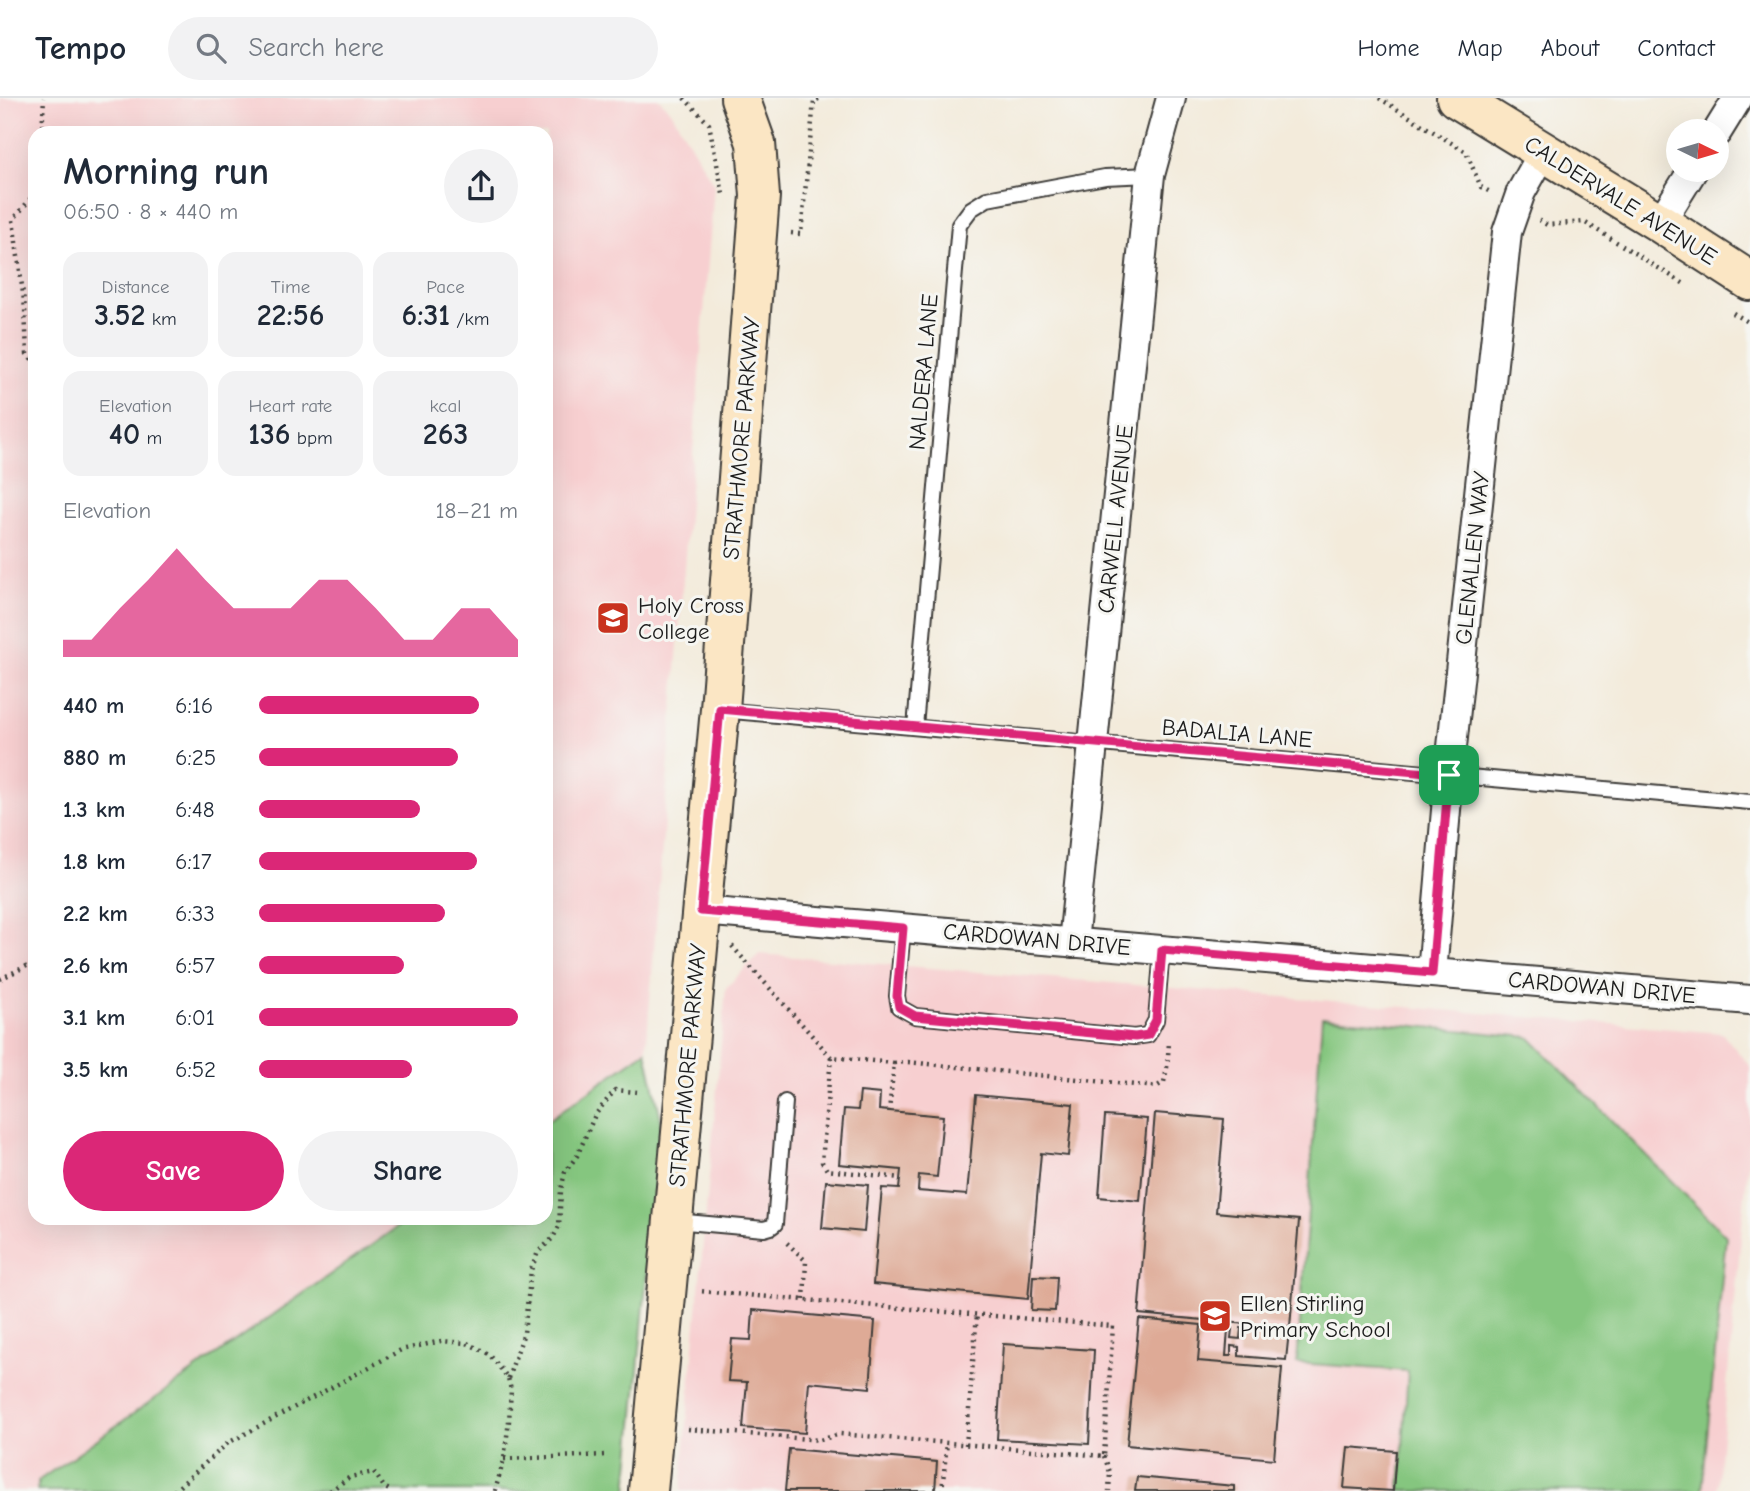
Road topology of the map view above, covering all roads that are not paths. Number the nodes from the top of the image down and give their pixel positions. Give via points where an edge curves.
1 (740, 98) edge
2 (1171, 98) edge
3 (1456, 98) edge
4 (1738, 98) edge
5 (1725, 119) edge
6 (1544, 151) junction
7 (1150, 175) junction
8 (1686, 182) edge
9 (1660, 223) junction
10 (1738, 295) edge
11 (720, 709) junction
12 (915, 727) junction
13 (1094, 743) junction
14 (1449, 775) junction
15 (1750, 802) edge
16 (701, 911) junction
17 (903, 928) junction
18 (1073, 943) junction
19 (1162, 950) junction
20 (1432, 973) junction
21 (1750, 1000) edge
22 (785, 1102) dead end
23 (673, 1221) junction
24 (648, 1491) edge

1 - 11 street, STRATHMORE PARKWAY via 756,143 760,196
2 - 7 street, CARWELL AVENUE
3 - 6 street, CALDERVALE AVENUE
4 - 5 street
6 - 9 street, CALDERVALE AVENUE
6 - 14 street, GLENALLEN WAY via 1521,192 1507,232
7 - 12 lane, NALDERA LANE via 1105,177 987,199 971,209 959,225
7 - 13 street, CARWELL AVENUE
8 - 9 street
9 - 10 street, CALDERVALE AVENUE
11 - 12 lane, BADALIA LANE
11 - 16 street, STRATHMORE PARKWAY
12 - 13 lane, BADALIA LANE
13 - 14 lane, BADALIA LANE
13 - 18 street, CARWELL AVENUE
14 - 15 lane, BADALIA LANE
14 - 20 street, GLENALLEN WAY
16 - 17 street, CARDOWAN DRIVE
16 - 23 street, STRATHMORE PARKWAY
17 - 18 street, CARDOWAN DRIVE
17 - 19 lane via 897,996 899,1007 915,1016 1135,1037 1148,1035 1156,1020
18 - 19 street, CARDOWAN DRIVE
19 - 20 street, CARDOWAN DRIVE
20 - 21 street, CARDOWAN DRIVE
22 - 23 lane via 775,1224 764,1229
23 - 24 street, STRATHMORE PARKWAY

